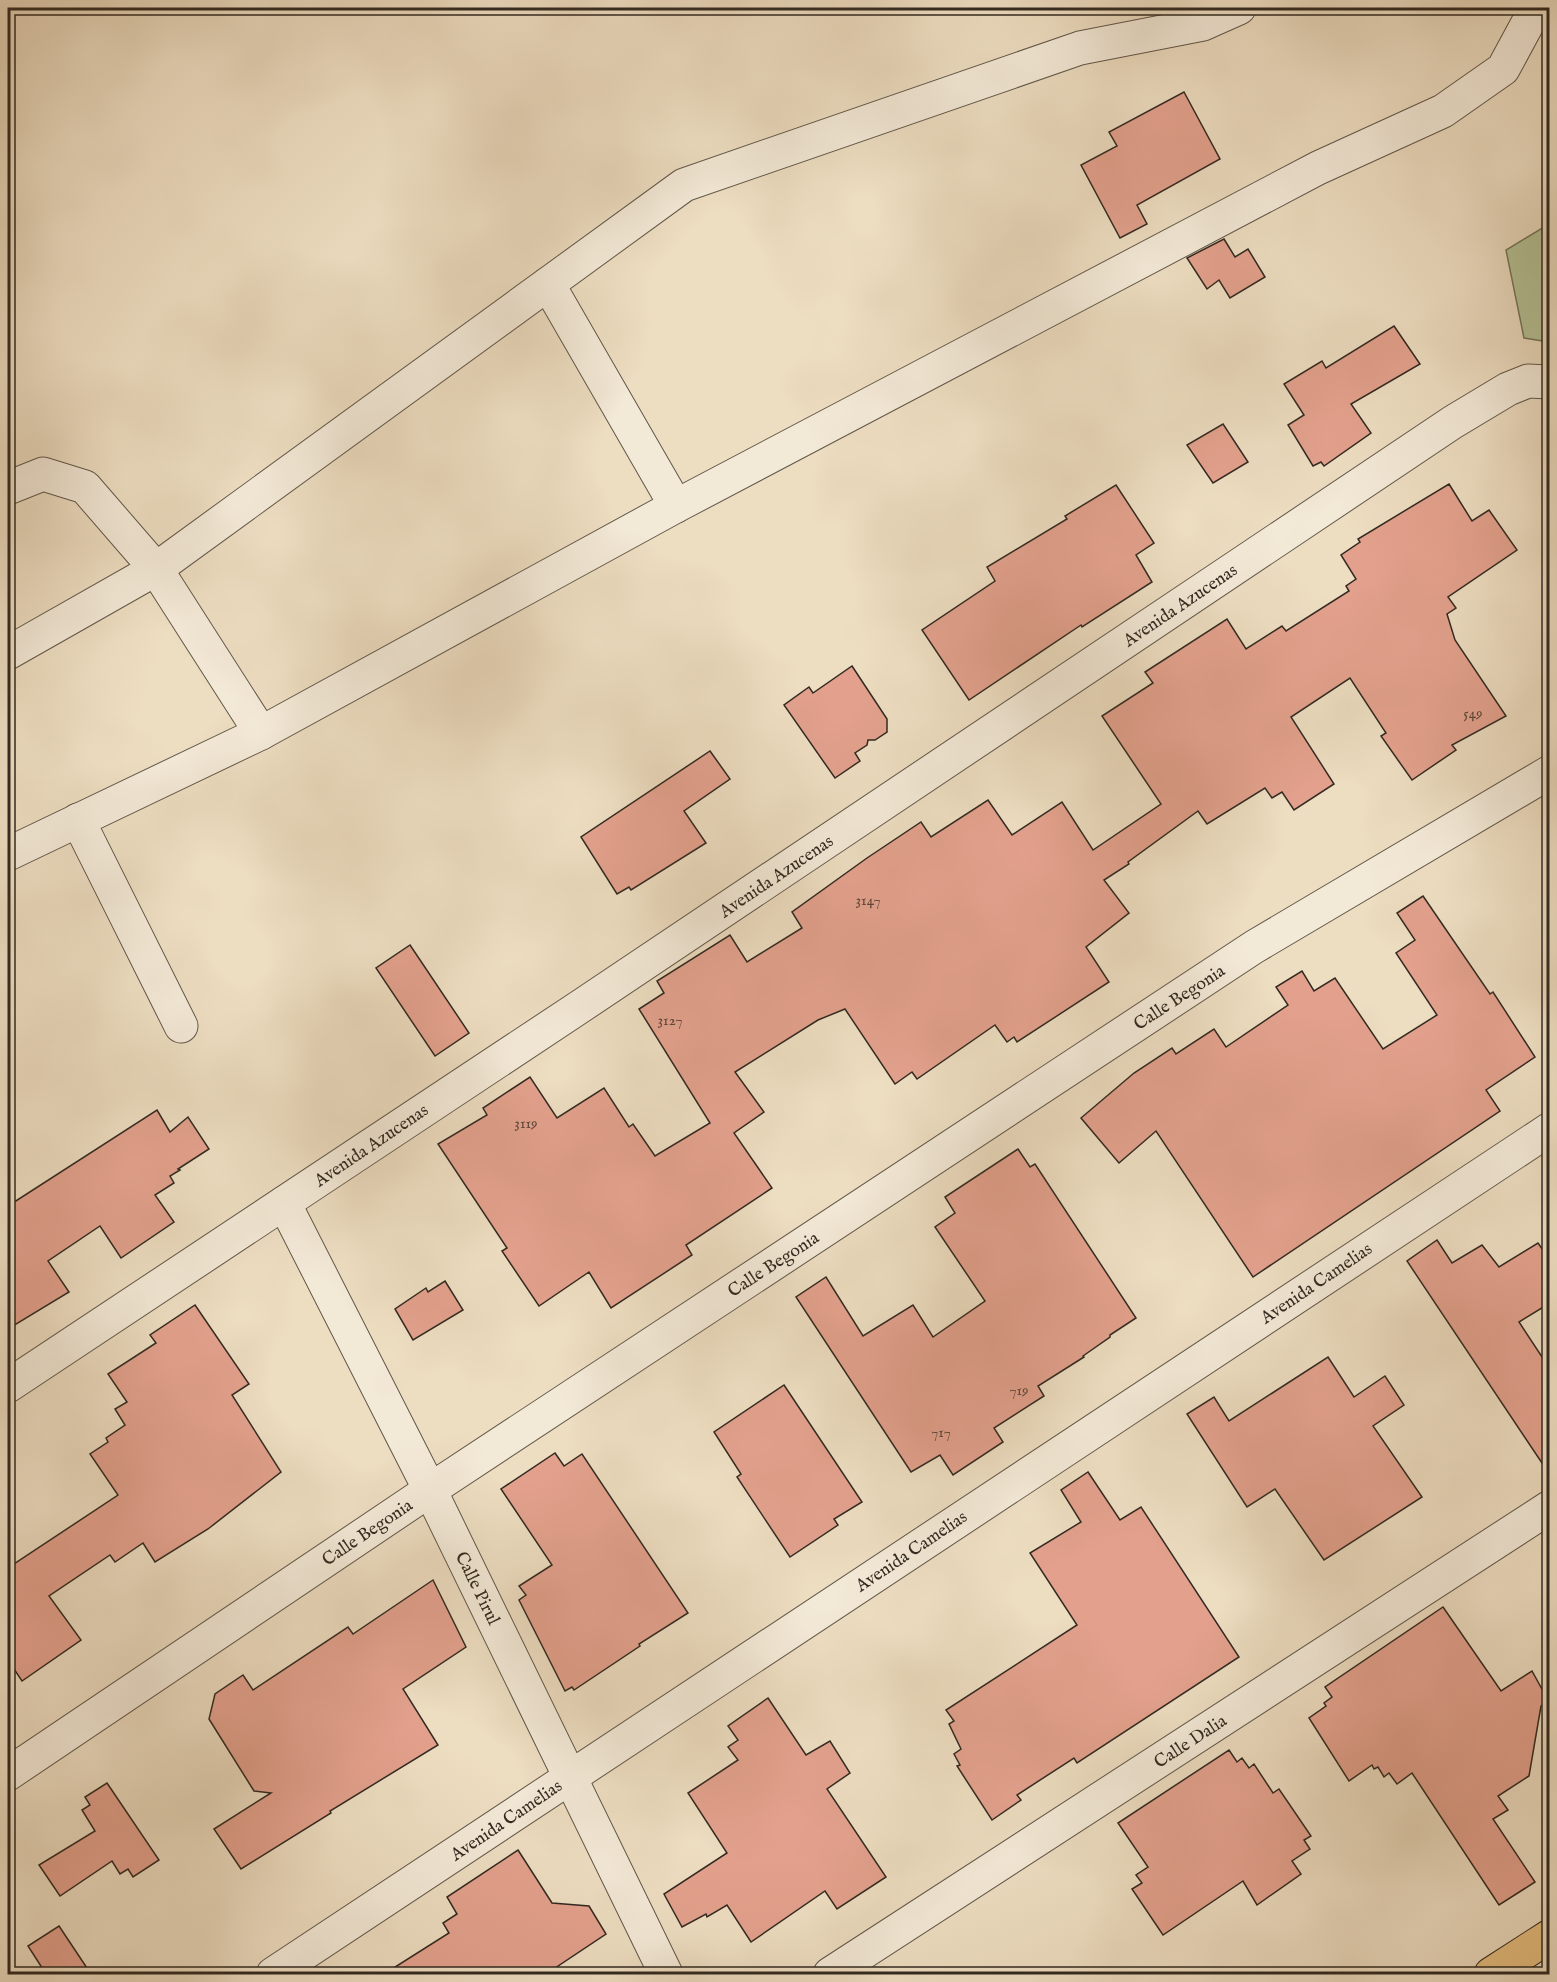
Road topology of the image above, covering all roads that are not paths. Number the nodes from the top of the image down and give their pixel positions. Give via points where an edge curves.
1 (1239, 8) edge
2 (1536, 8) edge
3 (548, 284) junction
4 (1550, 382) edge
5 (8, 488) edge
6 (676, 506) junction
7 (156, 569) junction
8 (8, 653) edge
9 (261, 733) junction
10 (1550, 772) edge
11 (78, 820) junction
12 (8, 854) edge
13 (181, 1026) dead end
14 (1550, 1129) edge
15 (284, 1203) junction
16 (8, 1386) edge
17 (430, 1490) junction
18 (1550, 1507) edge
19 (8, 1774) edge
20 (570, 1777) junction
21 (1550, 1936) edge
22 (273, 1974) edge
23 (666, 1974) edge
24 (830, 1974) edge
25 (1491, 1974) edge

1 - 3 street via 1203,24 1080,48 684,185
2 - 6 street via 1503,69 1443,111 1318,168
3 - 6 street
3 - 7 street
4 - 15 street, Avenida Azucenas via 1528,381 1508,389 1453,422
5 - 7 street via 43,474 85,487
6 - 9 street
7 - 8 street
7 - 9 street
9 - 11 street
10 - 17 street, Calle Begonia via 1254,947
11 - 12 street
11 - 13 street
14 - 20 street, Avenida Camelias
15 - 16 street, Avenida Azucenas
15 - 17 street, Calle Pirul
17 - 19 street, Calle Begonia
17 - 20 street, Calle Pirul
18 - 24 street, Calle Dalia
20 - 22 street, Avenida Camelias
20 - 23 street, Calle Pirul
21 - 25 main road

